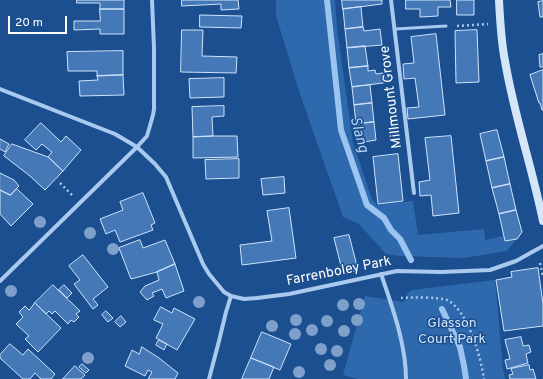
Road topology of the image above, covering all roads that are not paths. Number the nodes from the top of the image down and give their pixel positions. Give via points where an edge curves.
1 (152, 0) edge
2 (391, 0) edge
3 (499, 0) edge
4 (446, 26) dead end
5 (395, 29) junction
6 (0, 89) edge
7 (137, 147) junction
8 (414, 192) dead end
9 (542, 206) edge
10 (543, 221) edge
11 (543, 246) edge
12 (381, 274) junction
13 (0, 281) edge
14 (231, 296) junction
15 (209, 379) edge
16 (406, 379) edge

1 - 7 street via 154,109 147,136
2 - 5 street, Millmount Grove
3 - 9 main road via 505,62
4 - 5 lane
5 - 8 street, Millmount Grove
6 - 7 street via 115,134
7 - 13 street
7 - 14 street via 166,178 203,264 224,292
9 - 10 main road
11 - 12 street, Farrenboley Park via 516,261 490,270 397,271
12 - 14 street, Farrenboley Park via 289,294 250,299
12 - 16 street via 403,352
14 - 15 street

